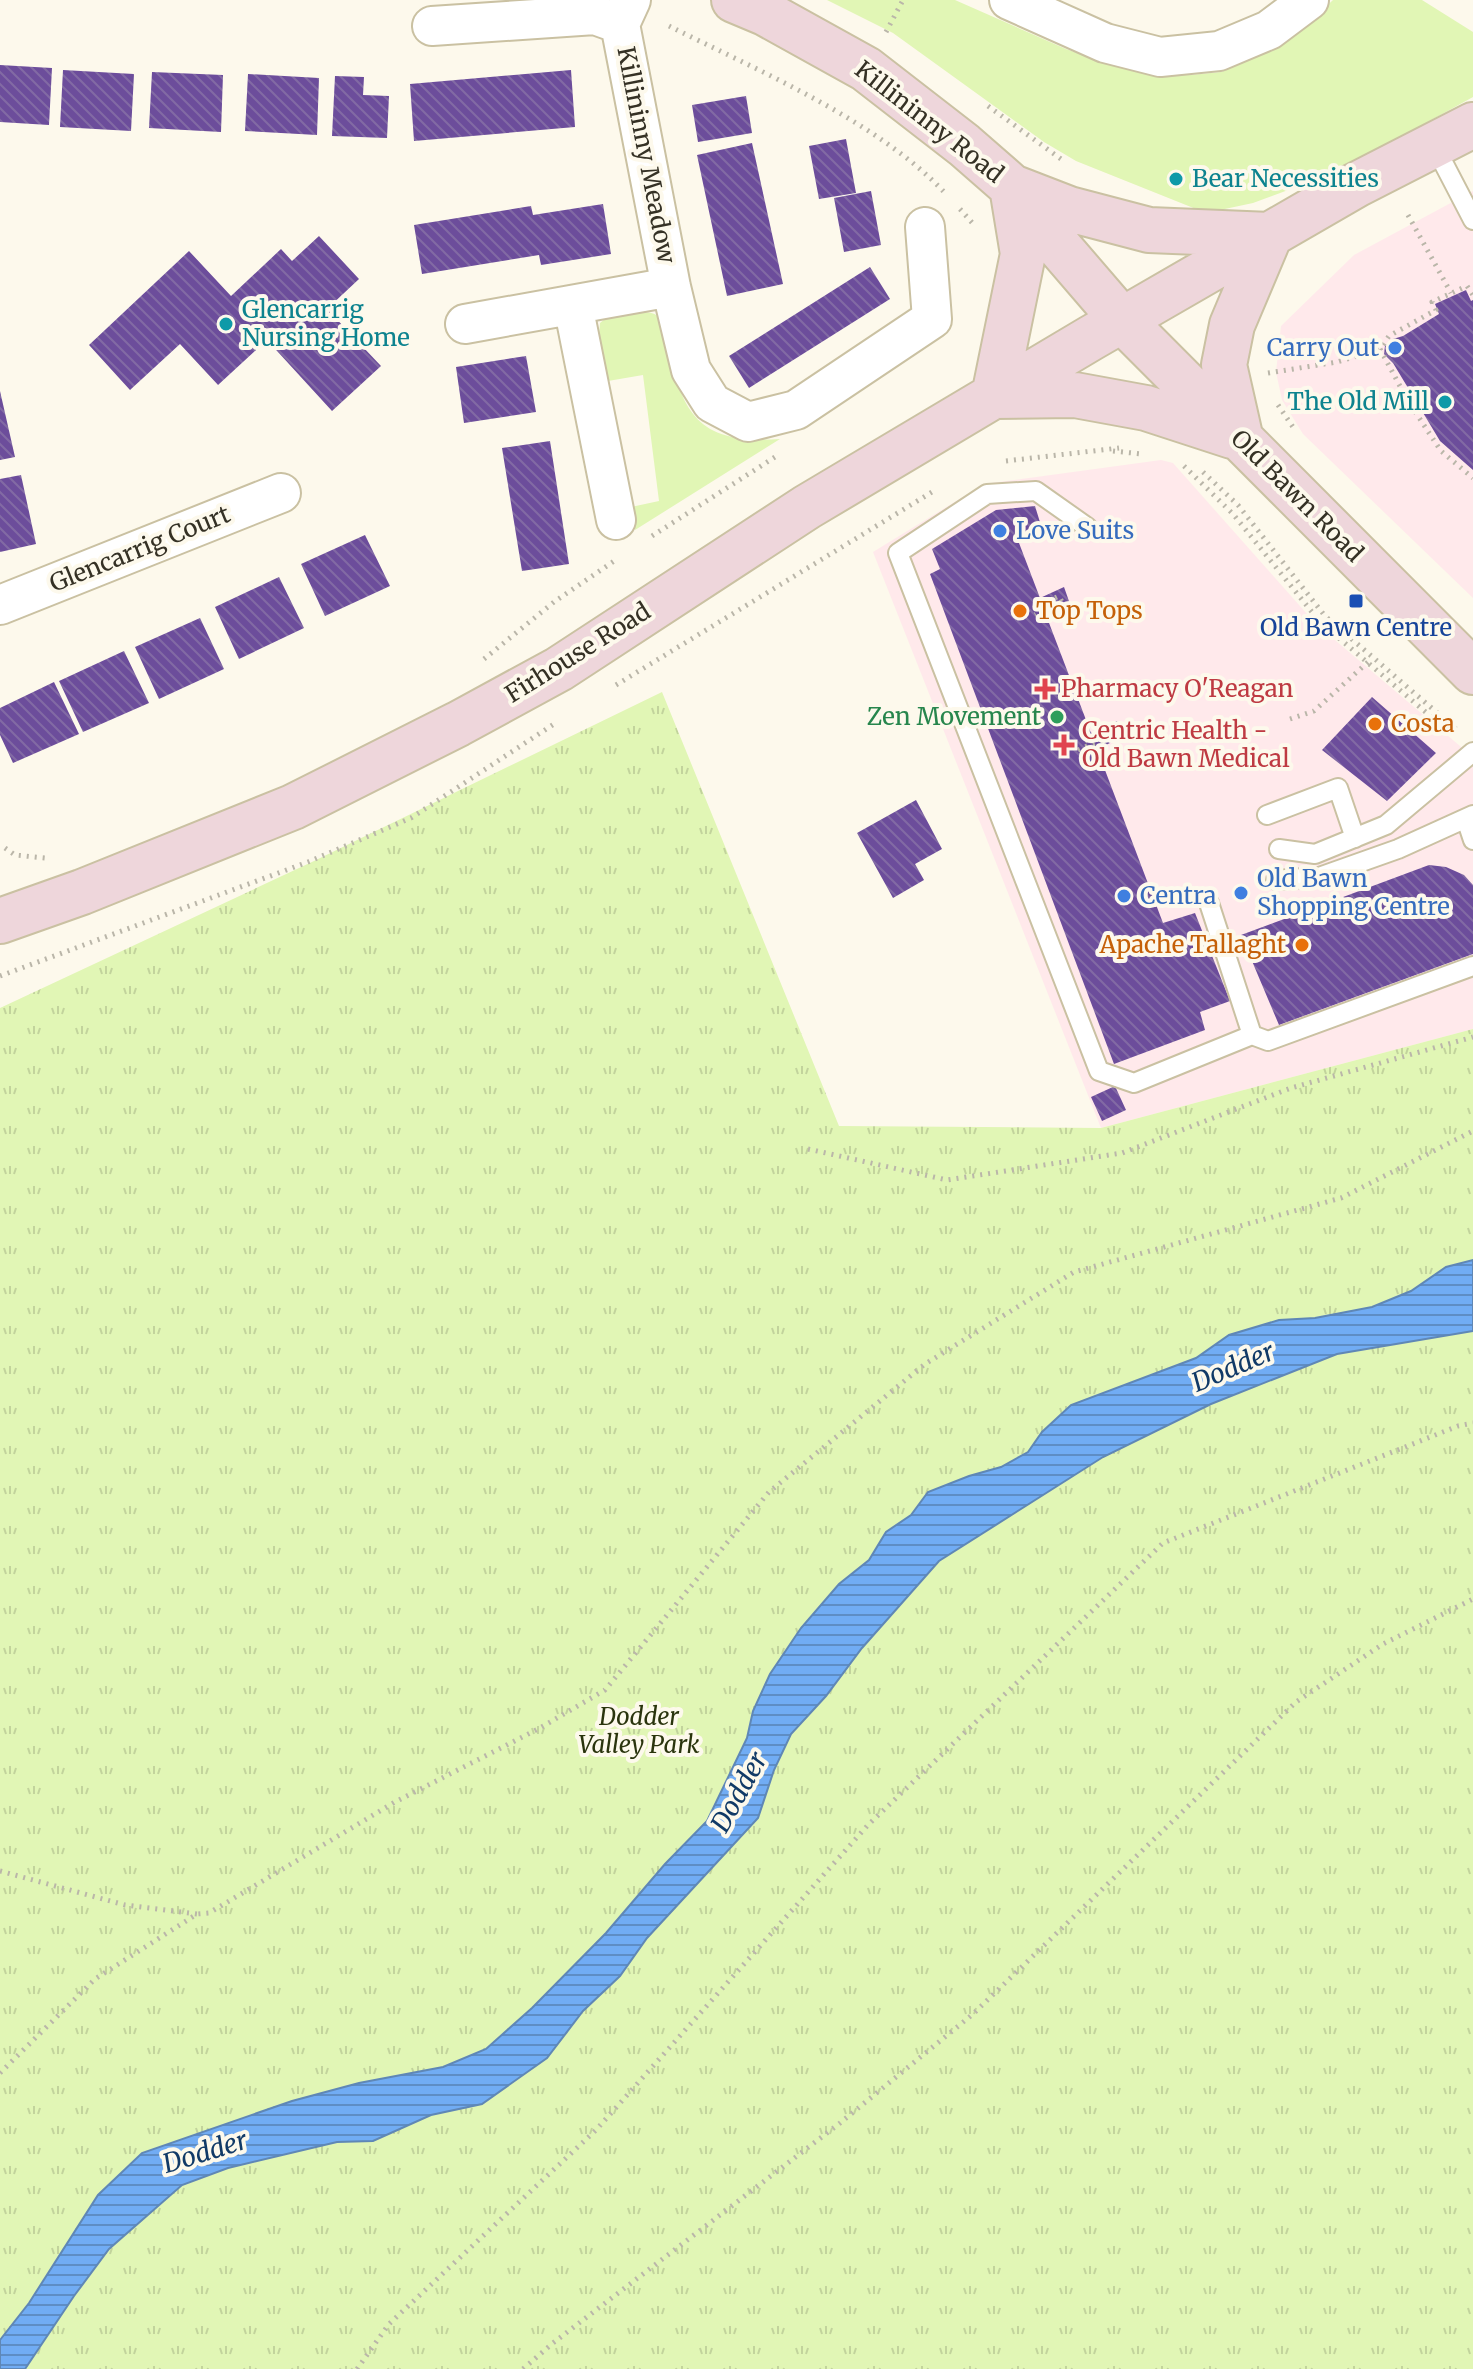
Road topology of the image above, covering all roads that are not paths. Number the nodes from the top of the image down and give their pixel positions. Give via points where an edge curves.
1 (734, 0) edge
2 (1009, 0) edge
3 (1309, 0) edge
4 (626, 12) edge
5 (432, 26) dead end
6 (1473, 125) edge
7 (1434, 145) junction
8 (1012, 187) junction
9 (1473, 220) edge
10 (925, 227) dead end
11 (1270, 235) junction
12 (671, 287) junction
13 (573, 305) junction
14 (1122, 320) junction
15 (465, 324) dead end
16 (994, 396) junction
17 (1241, 440) junction
18 (281, 493) dead end
19 (1087, 527) dead end
20 (628, 538) road end
21 (0, 605) edge
22 (1473, 672) edge
23 (1473, 752) edge
24 (1267, 815) dead end
25 (1470, 817) edge
26 (1355, 838) junction
27 (1473, 840) edge
28 (1279, 849) dead end
29 (1276, 880) dead end
30 (1209, 903) dead end
31 (0, 921) edge
32 (1473, 966) edge
33 (1252, 1035) junction

1 - 8 main road, Killininny Road via 866,69
2 - 3 street via 1105,43 1160,57 1219,51 1269,30
4 - 5 street, Killininny Meadow
4 - 12 street, Killininny Meadow
6 - 7 main road, Firhouse Road
7 - 9 lane
7 - 11 main road, Firhouse Road
8 - 11 main road via 1149,230
8 - 14 main road, Killininny Road
8 - 16 main road via 1023,254
10 - 12 street, Killininny Meadow via 932,319 796,410 748,422 712,403 691,370
11 - 14 main road, Firhouse Road
11 - 17 main road via 1232,325 1224,365
12 - 13 street, Killininny Meadow
13 - 15 street, Killininny Meadow
13 - 20 street
14 - 16 main road, Firhouse Road
14 - 17 main road, Old Bawn Road
16 - 17 main road via 1075,395 1146,408
16 - 31 main road, Firhouse Road via 807,507 559,669 458,724 293,807
17 - 22 main road, Old Bawn Road
18 - 21 street, Glencarrig Court
19 - 33 lane via 1036,491 987,494 898,553 1099,1071 1134,1083
23 - 26 lane via 1386,825
24 - 26 lane via 1338,788
25 - 27 lane
25 - 29 lane via 1319,877
26 - 28 lane via 1315,854
30 - 33 lane
32 - 33 lane via 1268,1041

